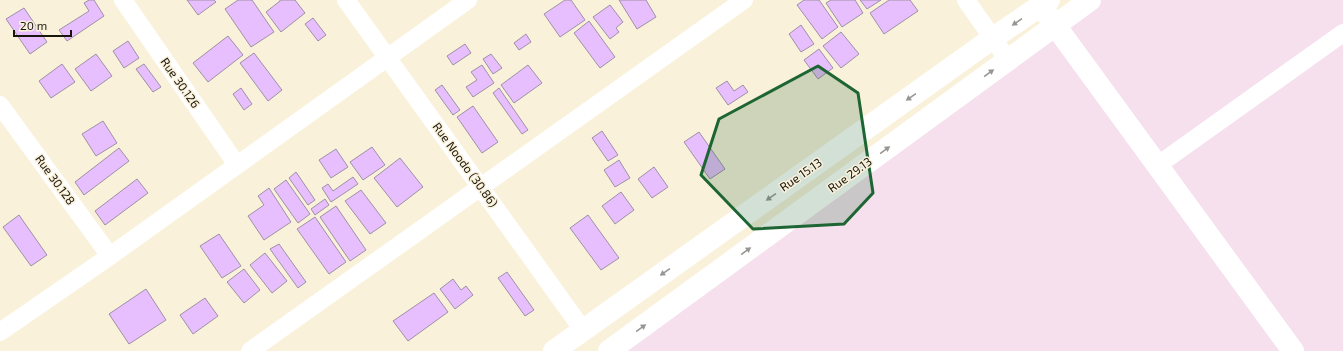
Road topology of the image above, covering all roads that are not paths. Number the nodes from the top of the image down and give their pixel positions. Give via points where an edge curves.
1 (123, 0) edge
2 (346, 0) edge
3 (468, 0) edge
4 (744, 0) edge
5 (966, 0) edge
6 (1090, 0) edge
7 (1045, 3) edge
8 (1055, 26) junction
9 (1343, 33) edge
10 (993, 38) junction
11 (388, 58) junction
12 (1008, 60) junction
13 (0, 105) edge
14 (237, 165) junction
15 (1158, 165) junction
16 (481, 187) junction
17 (110, 256) junction
18 (583, 330) junction
19 (0, 332) edge
20 (250, 351) edge
21 (554, 351) edge
22 (609, 351) edge
23 (1293, 351) edge

1 - 14 street, Rue 30.126
2 - 11 street, Rue Noodo (30.86)
3 - 11 street
4 - 16 street
5 - 10 street
6 - 8 main road, Rue 29.13
7 - 8 main road
7 -> 10 main road, Rue 15.13
8 - 12 main road, Rue 29.13
8 - 15 main road
9 - 15 street
10 - 12 street
10 -> 18 main road, Rue 15.13
11 - 14 street
11 - 16 street, Rue Noodo (30.86)
22 -> 12 main road, Rue 29.13
13 - 17 street, Rue 30.128
14 - 17 street
15 - 23 main road
16 - 18 street, Rue Noodo (30.86)
16 - 20 street
17 - 19 street
18 - 21 main road, Rue 15.13

